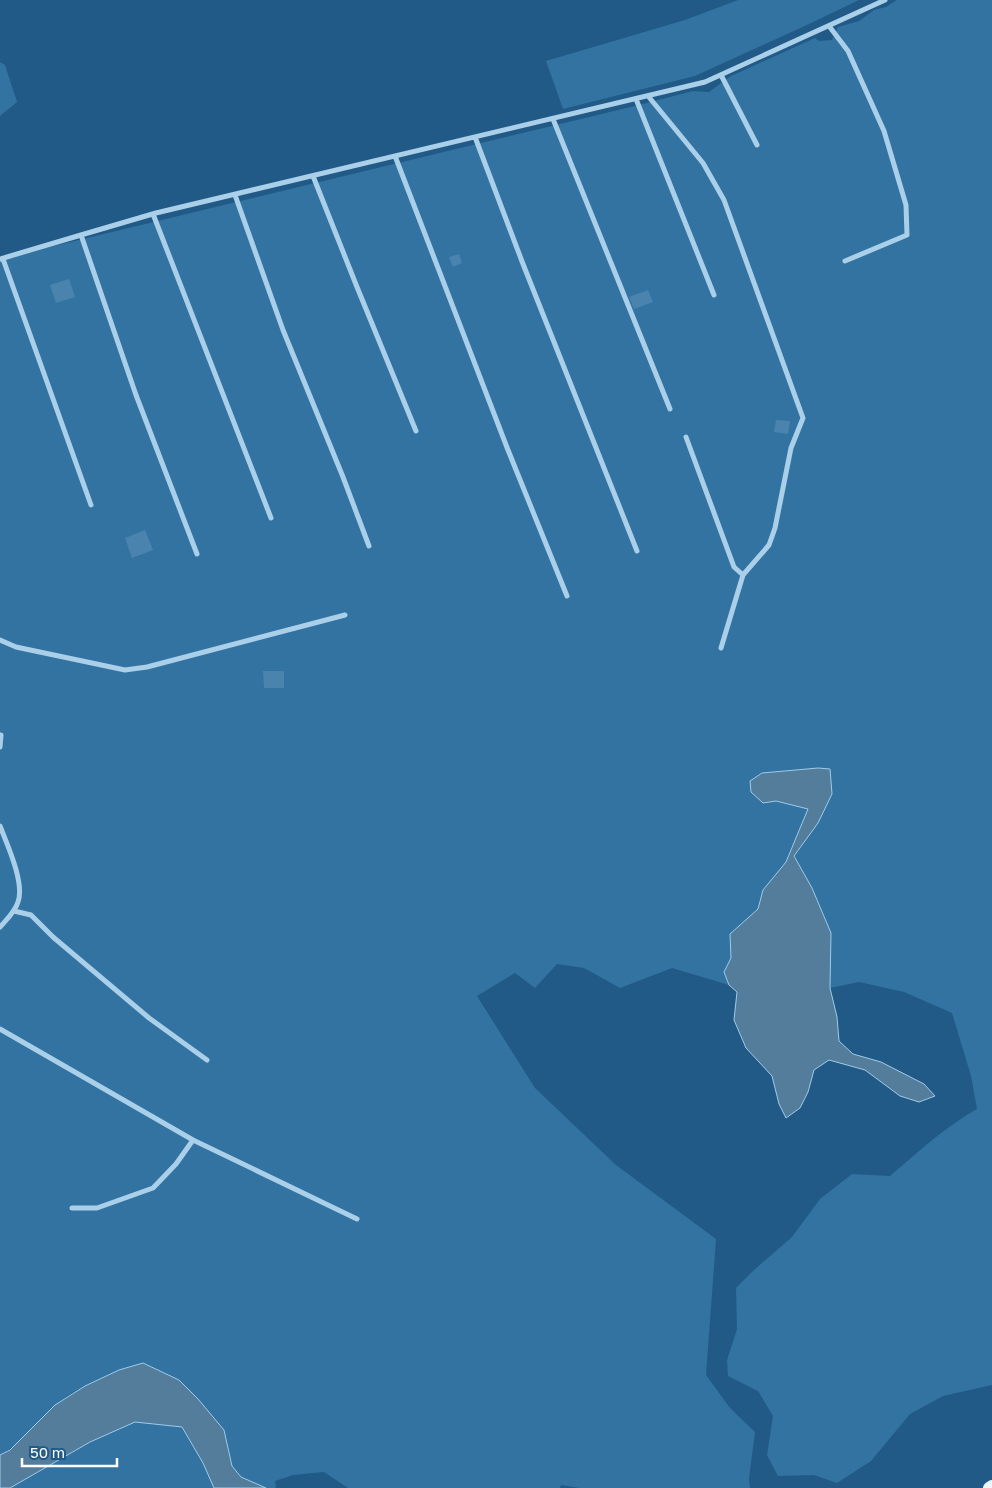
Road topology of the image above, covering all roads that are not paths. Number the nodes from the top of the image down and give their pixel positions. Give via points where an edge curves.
1 (885, 0) edge
2 (829, 26) junction
3 (721, 75) junction
4 (648, 96) junction
5 (636, 99) junction
6 (553, 118) junction
7 (475, 137) junction
8 (757, 145) dead end
9 (395, 156) junction
10 (314, 176) junction
11 (235, 195) junction
12 (153, 214) junction
13 (81, 234) junction
14 (2, 259) edge
15 (845, 261) dead end
16 (714, 295) dead end
17 (670, 409) dead end
18 (416, 431) dead end
19 (686, 437) dead end
20 (91, 505) dead end
21 (271, 518) dead end
22 (369, 546) dead end
23 (637, 550) dead end
24 (197, 554) dead end
25 (743, 575) junction
26 (567, 596) dead end
27 (345, 615) dead end
28 (0, 640) edge
29 (721, 648) dead end
30 (1, 735) dead end
31 (0, 747) edge
32 (0, 826) edge
33 (14, 911) junction
34 (0, 927) edge
35 (0, 1029) edge
36 (207, 1060) dead end
37 (193, 1140) junction
38 (72, 1208) dead end
39 (357, 1220) dead end

1 - 2 street
2 - 3 street
2 - 15 street via 848,51 884,131 906,205 907,235
3 - 4 street
3 - 8 street
4 - 5 street
4 - 25 street via 703,162 724,200 803,418 791,448 769,545
5 - 6 street
5 - 16 street
6 - 7 street
6 - 17 street
7 - 9 street
7 - 23 street
9 - 10 street
9 - 26 street
10 - 11 street
10 - 18 street
11 - 12 street
11 - 22 street via 283,330
12 - 13 street
12 - 21 street
13 - 14 street
13 - 24 street via 136,395
14 - 20 street
19 - 25 street via 734,567
25 - 29 street
27 - 28 street via 125,670
30 - 31 street
32 - 33 street via 18,873 19,899
33 - 34 street
33 - 36 street via 31,915 149,1018
35 - 37 street
37 - 38 street via 153,1188 97,1208
37 - 39 street

